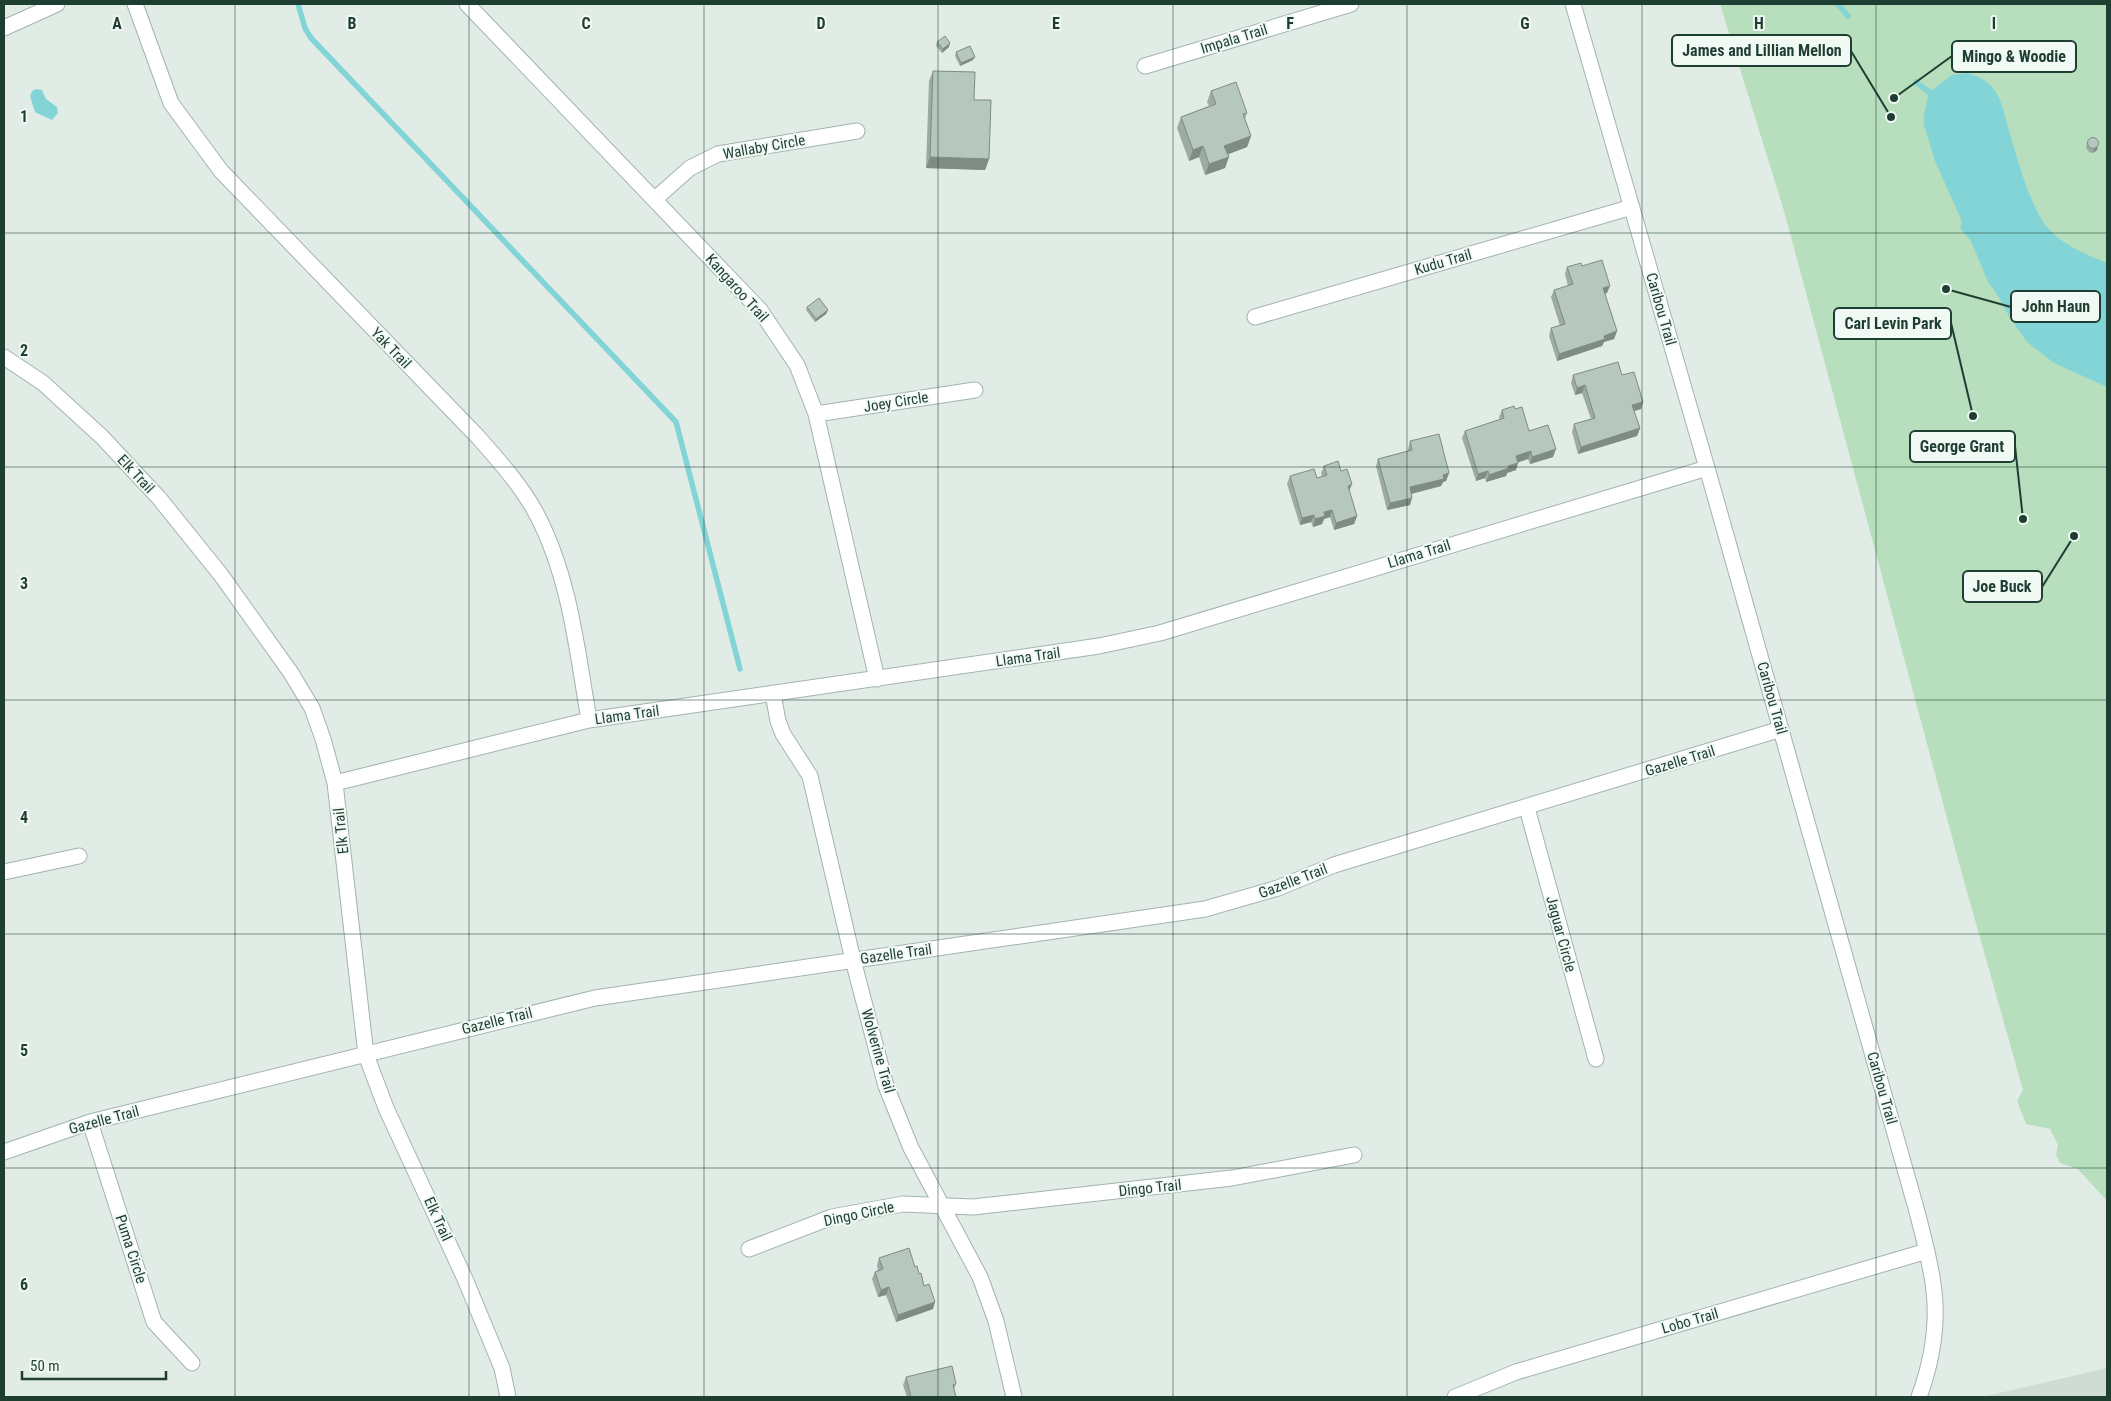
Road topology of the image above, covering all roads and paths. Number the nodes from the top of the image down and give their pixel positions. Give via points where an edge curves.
1 (57, 4) edge
2 (135, 4) edge
3 (467, 4) edge
4 (1351, 4) edge
5 (1573, 4) edge
6 (4, 28) edge
7 (1145, 66) dead end
8 (857, 131) dead end
9 (655, 199) junction
10 (1632, 207) junction
11 (1255, 317) dead end
12 (4, 357) edge
13 (975, 390) dead end
14 (816, 414) junction
15 (1707, 468) junction
16 (877, 679) junction
17 (773, 694) junction
18 (589, 720) junction
19 (1781, 729) junction
20 (335, 783) junction
21 (1527, 808) junction
22 (79, 856) dead end
23 (4, 872) edge
24 (853, 960) junction
25 (366, 1055) junction
26 (1596, 1059) dead end
27 (90, 1122) junction
28 (4, 1152) edge
29 (1354, 1155) dead end
30 (944, 1207) junction
31 (749, 1249) dead end
32 (1927, 1251) junction
33 (192, 1363) dead end
34 (508, 1397) edge
35 (1014, 1397) edge
36 (1455, 1397) edge
37 (1919, 1397) edge

1 - 6 street
2 - 18 street, Yak Trail via 170,103 221,172 478,437 509,472 536,513 568,597
3 - 9 street, Kangaroo Trail
4 - 7 street, Impala Trail
5 - 10 street, Caribou Trail
8 - 9 street, Wallaby Circle via 718,154 690,168
9 - 14 street, Kangaroo Trail via 760,310 797,364
10 - 11 street, Kudu Trail
10 - 15 street, Caribou Trail
12 - 20 street, Elk Trail via 43,383 102,437 158,498 221,575 312,708
13 - 14 street, Joey Circle
14 - 16 street, Kangaroo Trail
15 - 16 street, Llama Trail via 1160,632 1099,646
15 - 19 street, Caribou Trail
16 - 17 street, Llama Trail
17 - 18 street, Llama Trail
17 - 24 street, Wolverine Trail via 783,734 810,776
18 - 20 street, Llama Trail
19 - 21 street, Gazelle Trail
19 - 32 street, Caribou Trail
20 - 25 street, Elk Trail
21 - 24 street, Gazelle Trail via 1334,865 1278,888 1205,909
21 - 26 street, Jaguar Circle
22 - 23 street
24 - 25 street, Gazelle Trail via 595,998
24 - 30 street, Wolverine Trail via 886,1086 911,1148
25 - 27 street, Gazelle Trail
25 - 34 street, Elk Trail via 386,1108 466,1279 502,1368
27 - 28 street, Gazelle Trail
27 - 33 street, Puma Circle via 154,1322
29 - 30 street, Dingo Trail via 1232,1178 973,1207
30 - 31 street, Dingo Circle via 904,1204 832,1218
30 - 35 street, Wolverine Trail via 980,1277 996,1322
32 - 36 street, Lobo Trail via 1516,1372
32 - 37 street, Caribou Trail via 1934,1292 1934,1325 1931,1356

